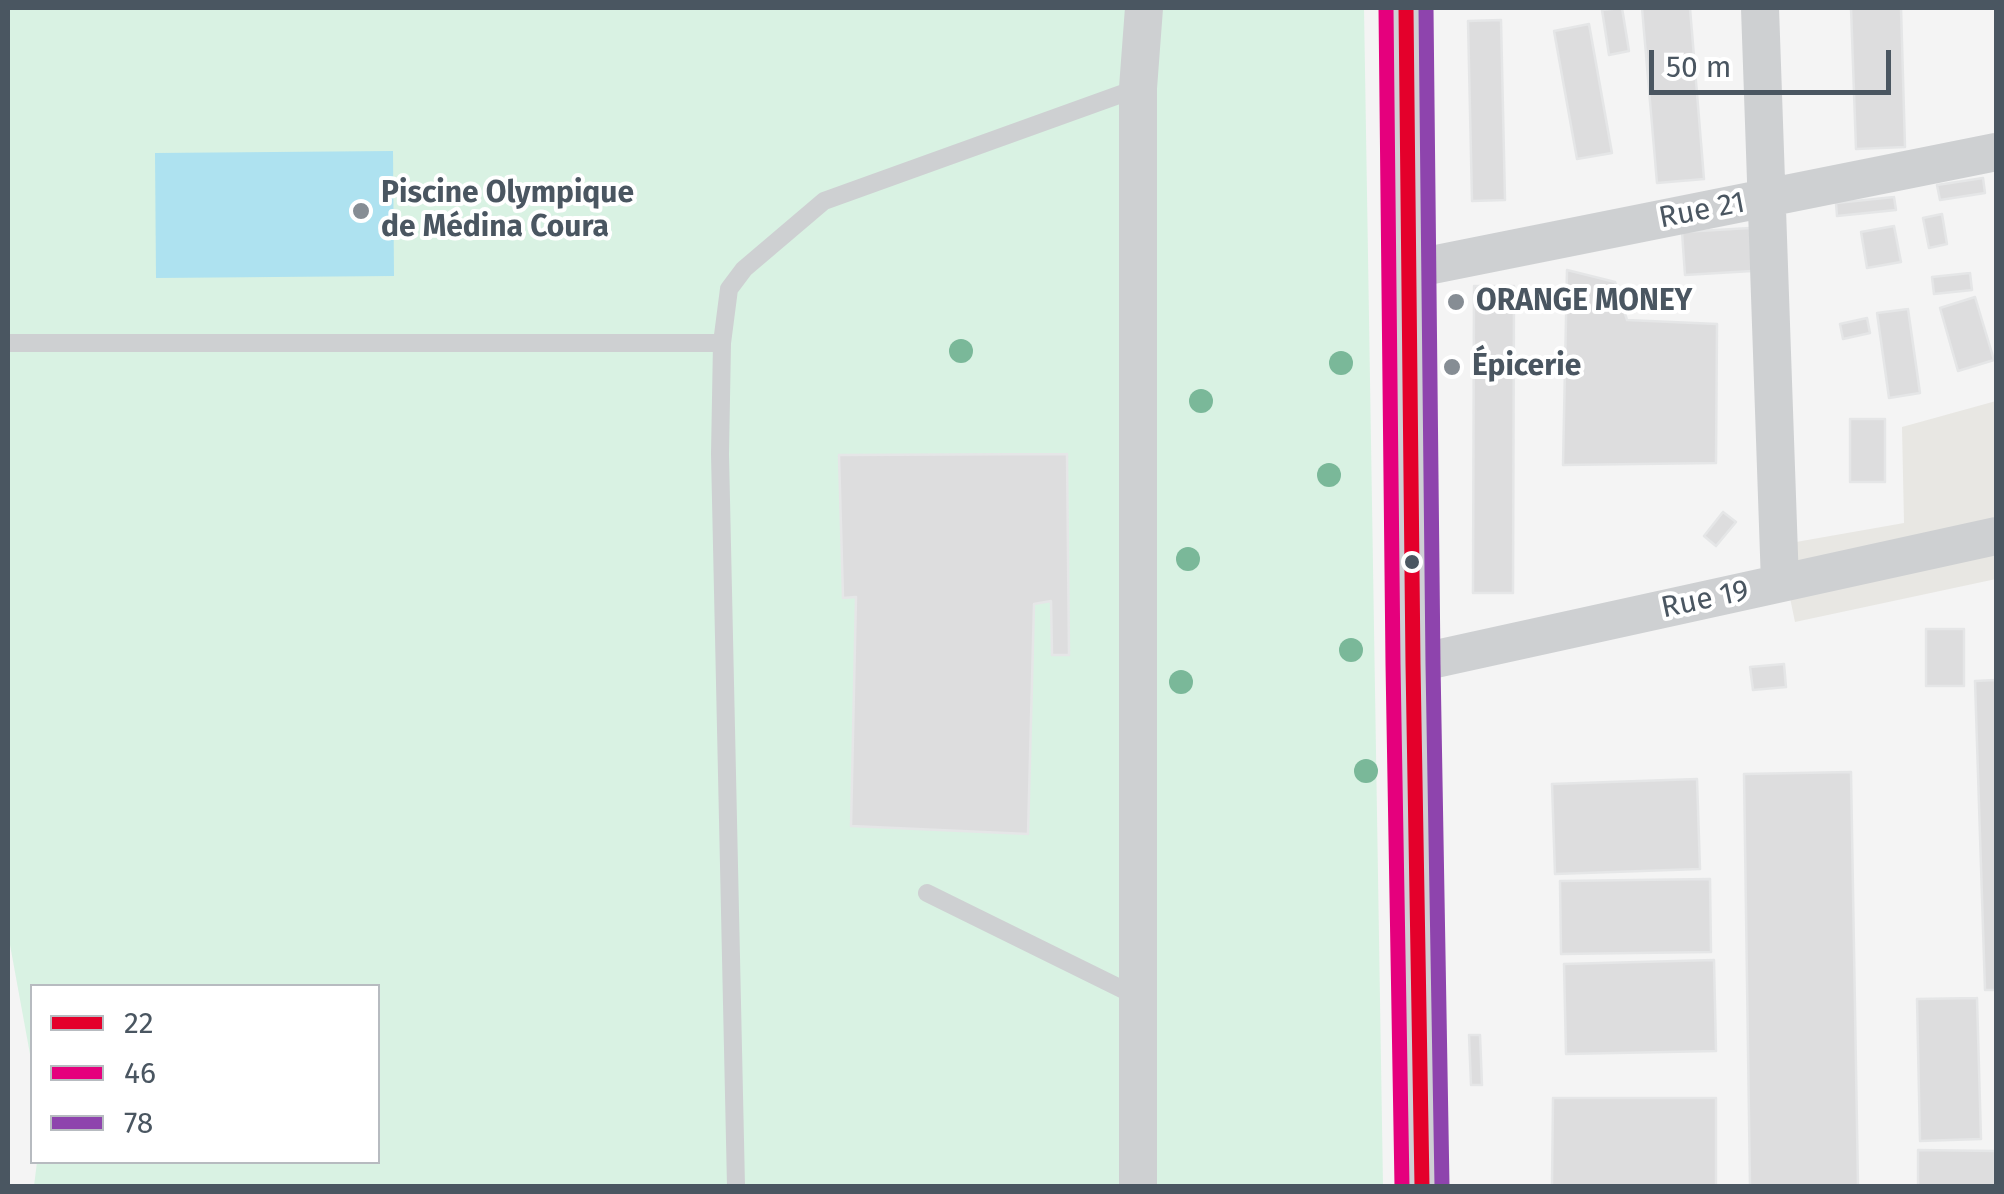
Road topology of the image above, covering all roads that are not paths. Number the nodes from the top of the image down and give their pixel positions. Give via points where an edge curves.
1 (1144, 8) edge
2 (1406, 8) edge
3 (1760, 8) edge
4 (1138, 88) junction
5 (1996, 152) edge
6 (1766, 198) junction
7 (1407, 270) junction
8 (8, 344) edge
9 (722, 344) junction
10 (1996, 536) edge
11 (1780, 583) junction
12 (1413, 664) junction
13 (928, 892) dead end
14 (1139, 997) junction
15 (736, 1186) edge
16 (1138, 1186) edge
17 (1422, 1186) edge

1 - 4 street
2 - 7 main road
3 - 6 street
4 - 9 lane via 824,201 729,289
4 - 14 street
5 - 6 street, Rue 21
6 - 7 street, Rue 21
6 - 11 street
7 - 12 main road
8 - 9 lane
9 - 15 lane
10 - 11 street, Rue 19
11 - 12 street, Rue 19
12 - 17 main road
13 - 14 lane
14 - 16 street

